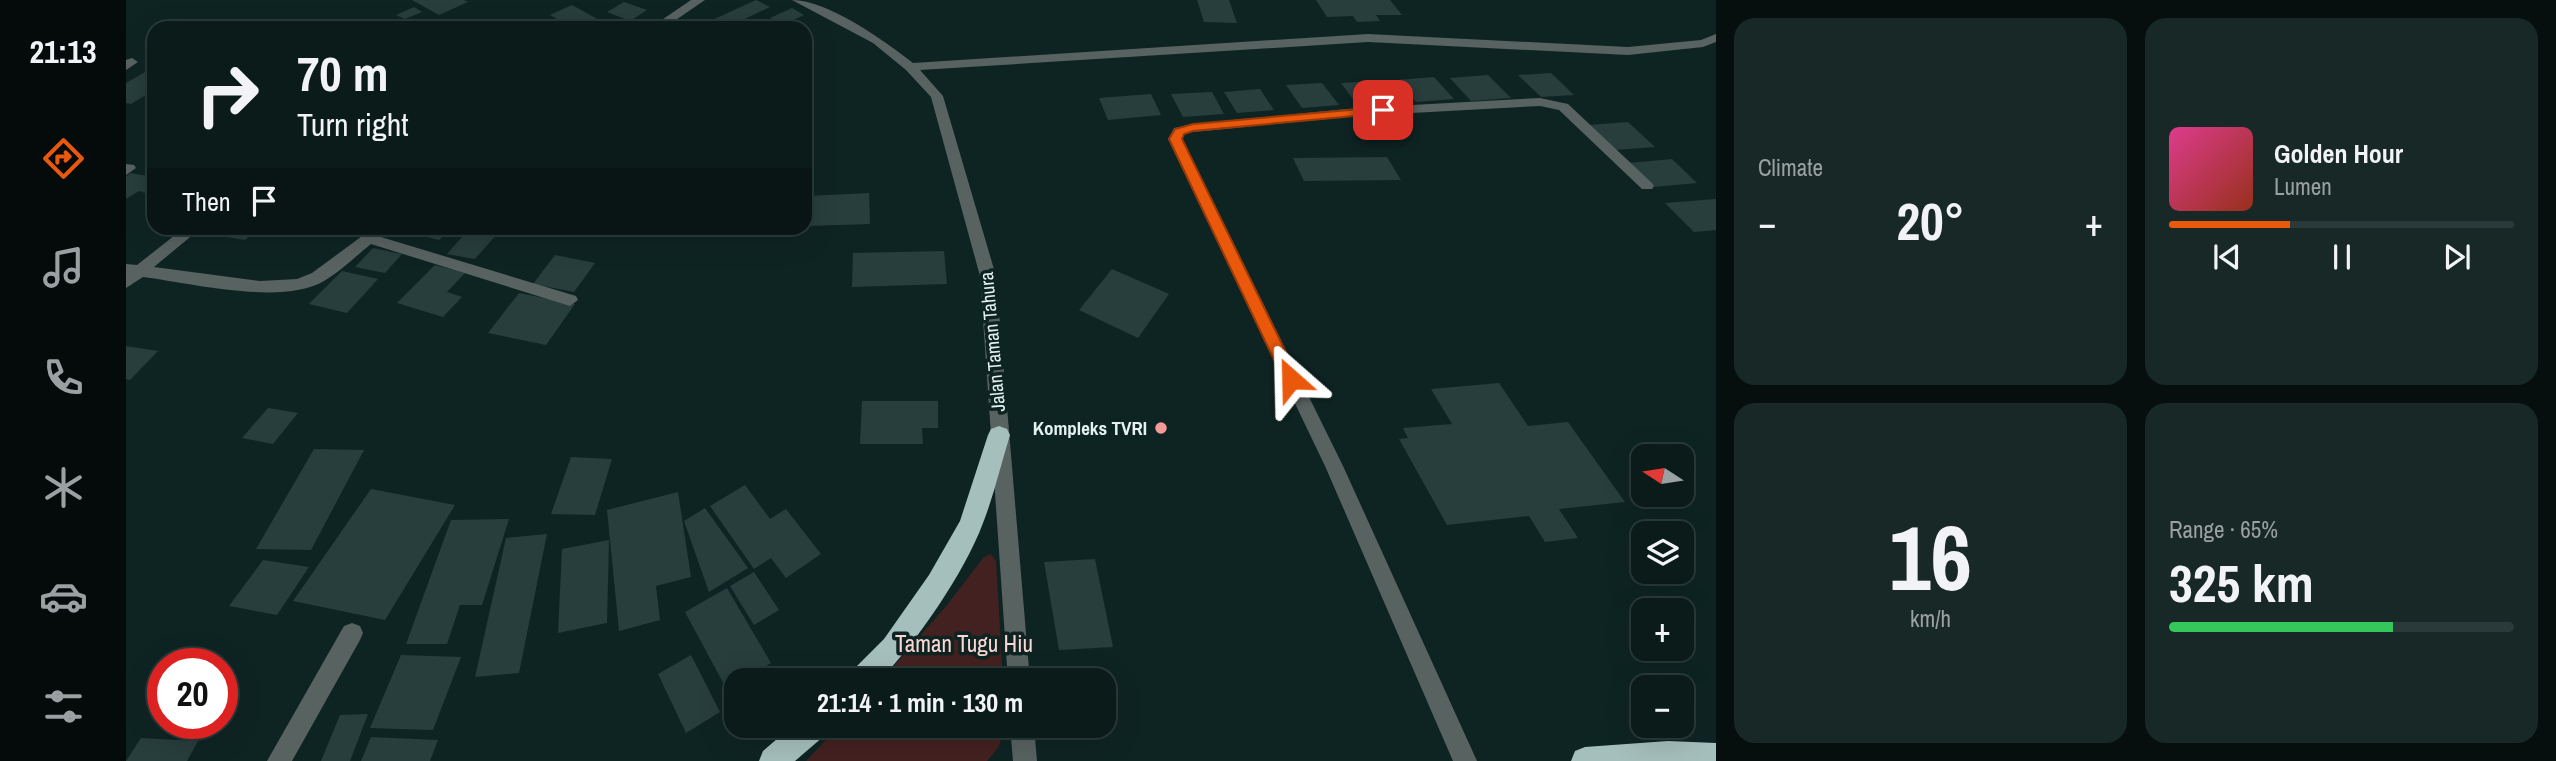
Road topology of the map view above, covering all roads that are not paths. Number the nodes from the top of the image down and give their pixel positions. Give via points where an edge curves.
1 (699, 0) edge
2 (798, 0) edge
3 (667, 21) edge
4 (1716, 38) edge
5 (910, 66) junction
6 (1647, 186) dead end
7 (183, 235) edge
8 (373, 235) edge
9 (368, 239) junction
10 (130, 274) edge
11 (570, 300) dead end
12 (999, 435) junction
13 (352, 633) dead end
14 (873, 668) edge
15 (1018, 668) edge
16 (800, 738) edge
17 (1023, 738) edge
18 (1716, 757) edge
19 (279, 761) edge
20 (773, 761) edge
21 (1025, 761) edge
22 (1465, 761) edge
23 (1585, 761) edge

1 - 3 street
2 - 5 street, Jalan Taman Tahura via 877,40
4 - 5 street via 1628,51 1368,38
5 - 12 street, Jalan Taman Tahura via 937,96 988,276
6 - 22 street via 1563,107 1547,103 1343,113 1193,128 1179,131 1175,139 1334,466
7 - 10 street
8 - 9 street
9 - 10 street via 318,277 299,285 260,287
9 - 11 street
12 - 14 highway via 971,524 893,648
12 - 15 street, Jalan Taman Tahura
13 - 19 street
16 - 20 highway
17 - 21 street
18 - 23 highway

